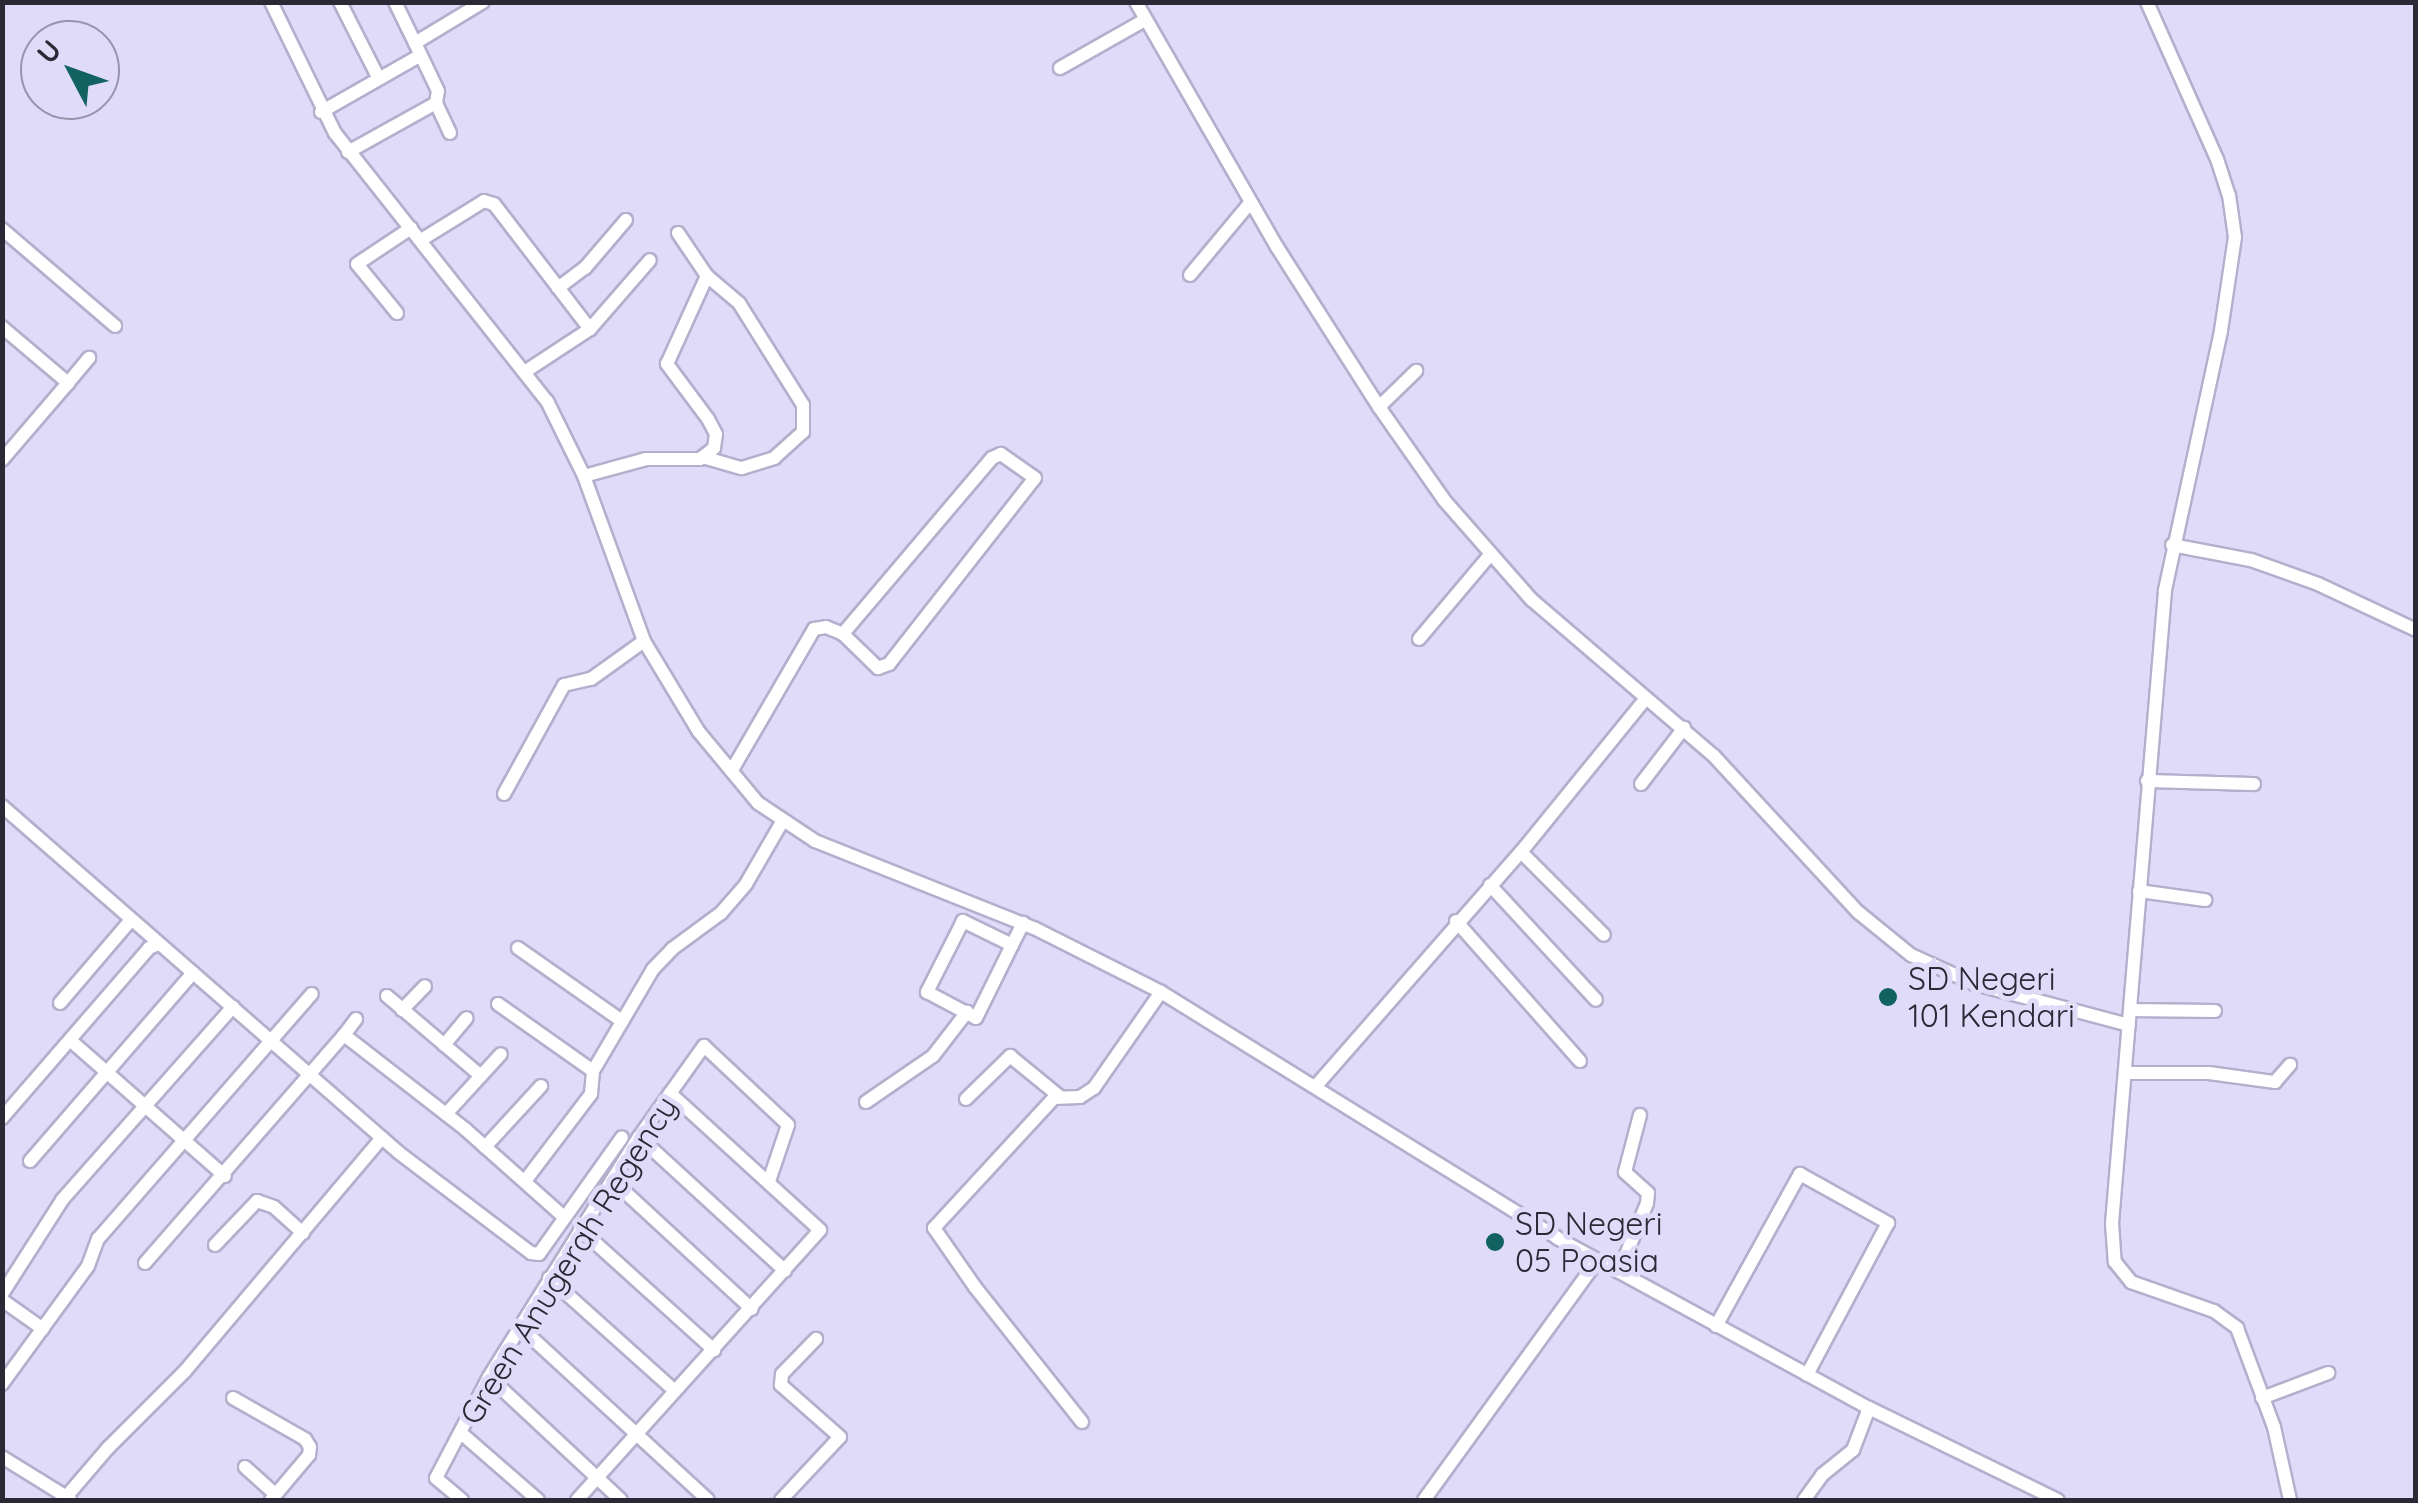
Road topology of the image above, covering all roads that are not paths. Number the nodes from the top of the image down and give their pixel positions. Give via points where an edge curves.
1 (271, 2) edge
2 (340, 2) edge
3 (394, 2) edge
4 (482, 2) edge
5 (1136, 2) edge
6 (2134, 2) edge
7 (2148, 6) edge
8 (1144, 20) junction
9 (417, 49) junction
10 (1060, 68) dead end
11 (380, 79) junction
12 (436, 103) junction
13 (321, 112) junction
14 (450, 134) dead end
15 (348, 152) junction
16 (1250, 202) junction
17 (626, 220) dead end
18 (411, 228) junction
19 (2, 229) edge
20 (678, 233) dead end
21 (421, 240) junction
22 (650, 260) dead end
23 (1190, 275) dead end
24 (707, 276) junction
25 (558, 288) junction
26 (397, 313) dead end
27 (115, 326) dead end
28 (2, 327) edge
29 (590, 329) junction
30 (89, 358) dead end
31 (526, 370) junction
32 (1416, 371) dead end
33 (68, 383) junction
34 (1379, 406) junction
35 (706, 458) junction
36 (2, 460) edge
37 (584, 476) junction
38 (2172, 544) junction
39 (1490, 556) junction
40 (2416, 630) edge
41 (843, 634) junction
42 (1418, 639) dead end
43 (644, 642) junction
44 (1646, 698) junction
45 (1684, 728) junction
46 (732, 770) junction
47 (2147, 781) junction
48 (1640, 784) dead end
49 (2254, 784) dead end
50 (504, 794) dead end
51 (2, 806) edge
52 (782, 822) junction
53 (1521, 852) junction
54 (1490, 885) junction
55 (2139, 891) junction
56 (2205, 900) dead end
57 (130, 920) junction
58 (1456, 921) junction
59 (1023, 923) junction
60 (1604, 936) dead end
61 (158, 944) junction
62 (1012, 945) junction
63 (518, 948) dead end
64 (193, 973) junction
65 (425, 986) dead end
66 (1160, 992) junction
67 (312, 994) dead end
68 (387, 996) dead end
69 (1596, 1000) dead end
70 (60, 1003) dead end
71 (498, 1004) dead end
72 (233, 1007) junction
73 (402, 1010) junction
74 (2215, 1011) dead end
75 (967, 1012) junction
76 (467, 1018) dead end
77 (2130, 1018) junction
78 (356, 1019) dead end
79 (622, 1021) junction
80 (344, 1035) junction
81 (70, 1040) junction
82 (271, 1040) junction
83 (444, 1045) junction
84 (501, 1054) dead end
85 (1580, 1061) dead end
86 (2290, 1065) dead end
87 (592, 1071) junction
88 (106, 1072) junction
89 (2126, 1072) junction
90 (311, 1073) junction
91 (481, 1076) junction
92 (541, 1086) dead end
93 (1314, 1087) junction
94 (670, 1093) junction
95 (1059, 1096) junction
96 (966, 1099) dead end
97 (866, 1102) dead end
98 (144, 1105) junction
99 (446, 1114) junction
100 (1640, 1115) dead end
101 (2, 1118) edge
102 (639, 1136) junction
103 (622, 1137) dead end
104 (382, 1138) junction
105 (184, 1140) junction
106 (485, 1147) junction
107 (30, 1161) dead end
108 (224, 1176) junction
109 (612, 1180) junction
110 (525, 1181) junction
111 (769, 1181) junction
112 (564, 1217) junction
113 (580, 1229) junction
114 (303, 1234) junction
115 (215, 1245) dead end
116 (1598, 1260) junction
117 (146, 1262) dead end
118 (785, 1271) junction
119 (1619, 1272) junction
120 (549, 1278) junction
121 (2, 1297) edge
122 (752, 1309) junction
123 (1716, 1326) junction
124 (520, 1327) junction
125 (43, 1329) junction
126 (816, 1339) dead end
127 (714, 1350) junction
128 (2328, 1373) dead end
129 (1806, 1375) junction
130 (490, 1377) junction
131 (2, 1384) edge
132 (675, 1391) junction
133 (234, 1398) dead end
134 (2262, 1398) junction
135 (1868, 1408) junction
136 (1082, 1422) dead end
137 (461, 1433) junction
138 (634, 1436) junction
139 (2, 1457) edge
140 (245, 1467) dead end
141 (596, 1478) junction
142 (273, 1497) edge
143 (69, 1499) edge
144 (462, 1500) edge
145 (538, 1500) edge
146 (577, 1500) edge
147 (621, 1500) edge
148 (708, 1500) edge
149 (781, 1500) edge
150 (1424, 1500) edge
151 (1804, 1500) edge
152 (2058, 1500) edge
153 (2290, 1500) edge

1 - 13 street
2 - 11 street
3 - 9 street
4 - 9 street
5 - 8 street
6 - 7 street
7 - 38 street via 2217,159 2234,220 2234,264
8 - 10 street
8 - 16 street
9 - 11 street
9 - 12 street via 438,91
11 - 13 street
12 - 14 street
12 - 15 street
13 - 15 street
15 - 18 street
16 - 23 street
16 - 34 street
17 - 25 street
18 - 21 street
18 - 26 street via 358,264
19 - 27 street
20 - 24 street
21 - 25 street via 491,200
21 - 31 street
22 - 29 street
24 - 35 street via 667,364 716,434
24 - 35 street via 739,303 803,406 803,432 774,458 742,468
25 - 29 street
28 - 33 street
29 - 31 street
30 - 33 street
31 - 37 street
32 - 34 street
33 - 36 street
34 - 39 street
35 - 37 street via 646,460
37 - 43 street
38 - 40 street via 2268,566
38 - 47 street
39 - 42 street
39 - 44 street
41 - 41 street via 878,668 890,664 1035,478 1001,454 992,458
41 - 46 street via 814,629
43 - 46 street
43 - 50 street via 592,679 564,685
44 - 45 street
44 - 53 street
45 - 48 street
45 - 77 street via 1858,912 1910,956 1975,984
46 - 52 street
47 - 49 street
47 - 55 street
51 - 57 street
52 - 59 street
52 - 79 street via 746,884 653,969
53 - 54 street
53 - 60 street
54 - 58 street
54 - 69 street
55 - 56 street
55 - 77 street
57 - 61 street
57 - 70 street
58 - 85 street
58 - 93 street
59 - 62 street
59 - 66 street
61 - 64 street
61 - 81 street
62 - 75 street via 976,1018
62 - 75 street via 963,921 927,992
63 - 79 street
64 - 72 street
64 - 88 street
65 - 73 street
66 - 93 street
66 - 95 street via 1094,1088 1080,1097
67 - 82 street
68 - 73 street
71 - 87 street
72 - 82 street
72 - 98 street
73 - 83 street
74 - 77 street
75 - 97 street via 932,1056
76 - 83 street
77 - 89 street
78 - 80 street
79 - 87 street
80 - 90 street
80 - 99 street
81 - 88 street
81 - 101 street
82 - 90 street
82 - 105 street
83 - 91 street
84 - 91 street
86 - 89 street via 2271,1082
87 - 110 street via 591,1094
88 - 98 street
88 - 107 street
89 - 134 street via 2112,1223 2115,1262 2131,1282 2230,1320
90 - 104 street
90 - 108 street
91 - 99 street
92 - 106 street
93 - 116 street
94 - 102 street, Green Anugerah Regency
94 - 111 street
94 - 111 street, Green Anugerah Regency via 704,1046 788,1125
95 - 96 street via 1010,1056
95 - 136 street via 934,1228
98 - 105 street
98 - 121 street via 62,1200
99 - 106 street
100 - 119 street via 1626,1172 1648,1193 1647,1203
102 - 109 street, Green Anugerah Regency
102 - 118 street
103 - 112 street
104 - 112 street via 531,1254 539,1254
104 - 114 street
105 - 108 street
105 - 125 street via 98,1239 88,1266
106 - 110 street
108 - 117 street
109 - 113 street, Green Anugerah Regency
109 - 122 street
110 - 112 street
111 - 118 street via 820,1230
113 - 120 street, Green Anugerah Regency
113 - 127 street
114 - 115 street via 257,1201
114 - 143 street
116 - 119 street
116 - 150 street
118 - 122 street
119 - 123 street
120 - 124 street, Green Anugerah Regency
120 - 132 street
121 - 125 street
122 - 127 street
123 - 129 street
123 - 129 street via 1800,1174 1888,1223
124 - 130 street, Green Anugerah Regency
124 - 138 street
125 - 131 street
126 - 149 street via 782,1374 781,1385 840,1437
127 - 132 street
128 - 134 street
129 - 135 street
130 - 137 street, Green Anugerah Regency
130 - 141 street
132 - 138 street
133 - 142 street via 310,1447
134 - 153 street
135 - 151 street via 1853,1450
135 - 152 street
137 - 144 street, Green Anugerah Regency via 436,1478
137 - 145 street
138 - 141 street
138 - 148 street
139 - 143 street
140 - 142 street
141 - 146 street
141 - 147 street

